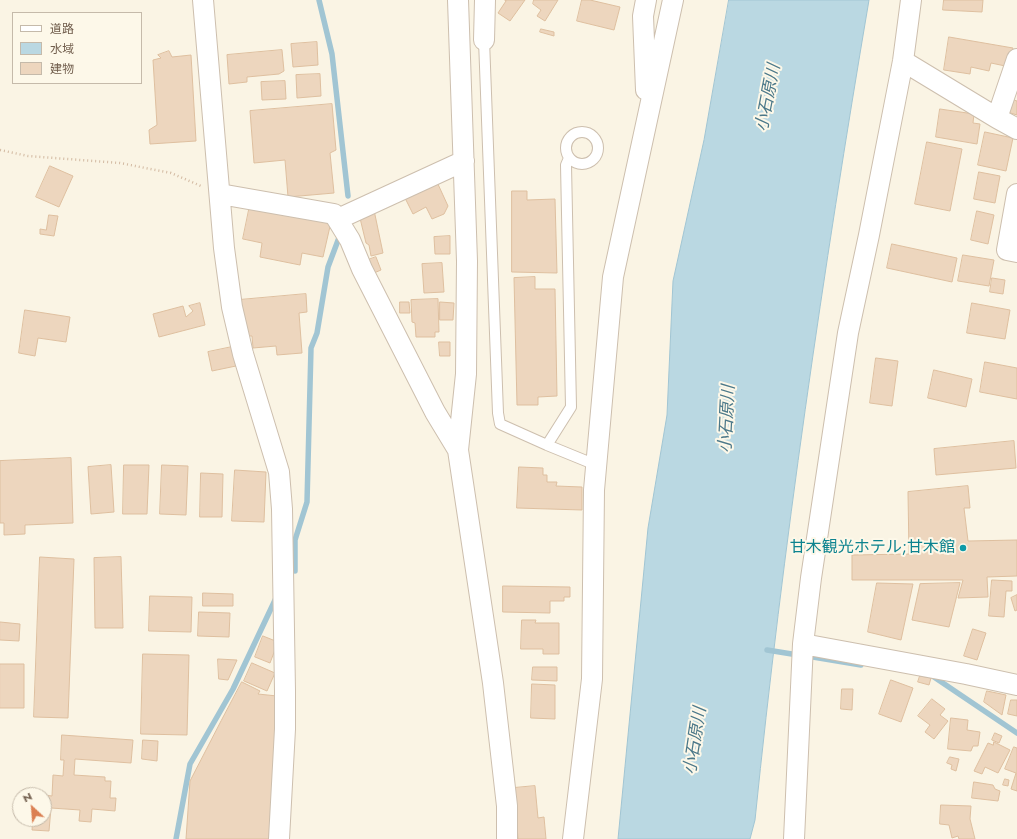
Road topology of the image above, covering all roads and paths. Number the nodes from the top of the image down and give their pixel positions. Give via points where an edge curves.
1 (204, 0) edge
2 (458, 0) edge
3 (485, 0) edge
4 (673, 0) edge
5 (912, 0) edge
6 (641, 1) edge
7 (484, 40) joint
8 (903, 61) junction
9 (1016, 68) edge
10 (647, 118) junction
11 (997, 118) junction
12 (1017, 129) edge
13 (0, 150) edge
14 (569, 158) dead end
15 (464, 161) junction
16 (220, 194) junction
17 (1017, 194) edge
18 (338, 219) junction
19 (1017, 252) edge
20 (547, 445) junction
21 (458, 450) junction
22 (596, 465) junction
23 (803, 644) junction
24 (1017, 685) edge
25 (279, 839) edge
26 (506, 839) edge
27 (573, 839) edge
28 (794, 839) edge

1 - 16 street
2 - 15 street
3 - 7 street
4 - 10 street
5 - 8 street
6 - 10 street
7 - 20 lane via 498,413 500,424
8 - 11 street
8 - 23 street via 843,362
9 - 11 street
10 - 22 street via 613,277
11 - 12 street
13 - 16 path via 28,156 120,163 171,173
14 - 20 lane via 566,165 571,407
15 - 18 street
15 - 21 street via 467,261 466,374
16 - 18 street via 334,214
16 - 25 street via 232,307 243,354 279,472 285,699
17 - 19 street via 1007,250
18 - 21 street via 435,412
20 - 22 lane
21 - 26 street via 493,683 507,806
22 - 27 street via 592,679
23 - 24 street
23 - 28 street

